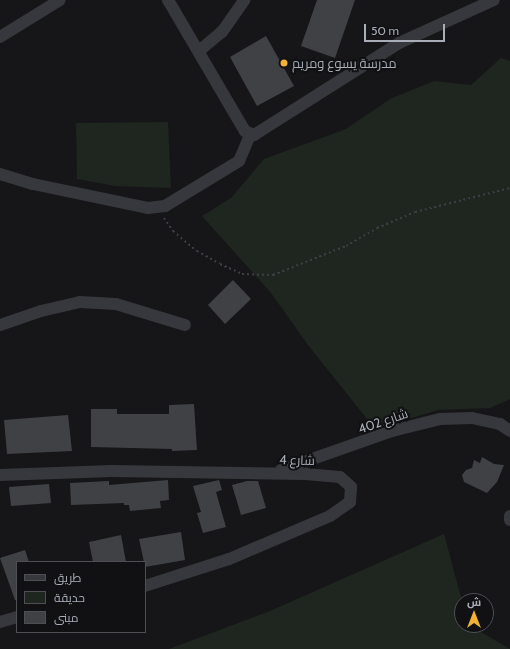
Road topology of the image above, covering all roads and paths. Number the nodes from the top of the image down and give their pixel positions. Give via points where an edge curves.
1 (60, 0) edge
2 (168, 0) edge
3 (244, 0) edge
4 (494, 0) edge
5 (0, 37) edge
6 (199, 51) junction
7 (250, 135) junction
8 (0, 174) edge
9 (510, 188) edge
10 (156, 207) junction
11 (0, 325) edge
12 (185, 325) dead end
13 (510, 431) edge
14 (267, 473) junction
15 (0, 475) edge
16 (510, 516) edge
17 (510, 520) edge
18 (146, 586) edge
19 (16, 617) edge
20 (0, 622) edge

1 - 5 street
2 - 6 street
3 - 6 street via 222,32
4 - 7 street via 423,30 355,70 258,134
6 - 7 street via 245,131
7 - 10 street via 239,161 178,199 165,206
8 - 10 street via 33,184 148,208
9 - 10 path via 415,212 377,228 346,246 272,275 242,274 197,251 173,231
11 - 12 street via 79,302 116,304
13 - 14 street, شارع 402 via 500,424 472,418 440,418 392,431 310,462
14 - 15 street, شارع 4 via 112,471
14 - 18 street, شارع 4 via 340,477 351,487 350,500 330,516 259,547
16 - 17 street
19 - 20 street

